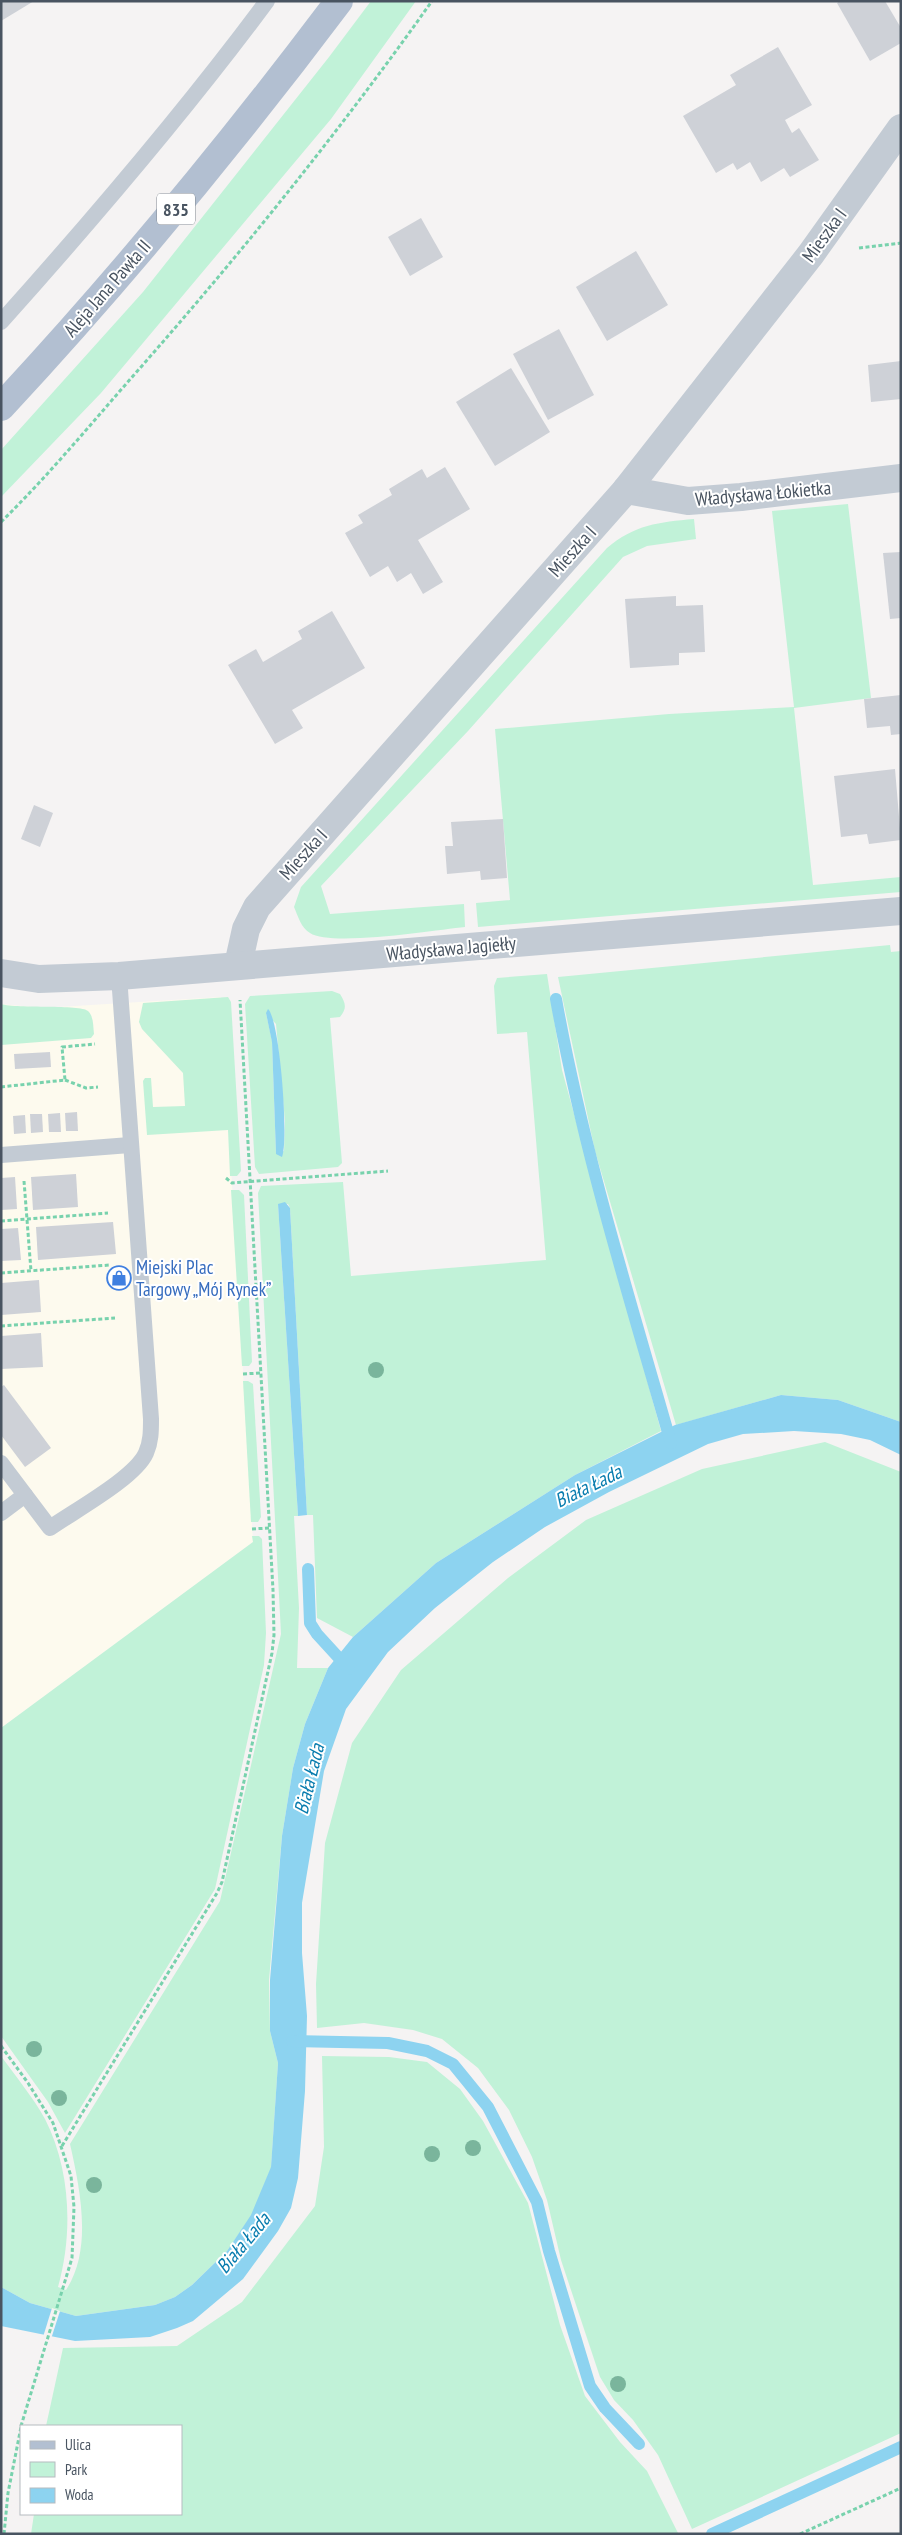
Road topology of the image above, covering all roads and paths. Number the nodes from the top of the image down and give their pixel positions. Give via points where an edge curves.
1 (267, 1) edge
2 (339, 1) edge
3 (432, 1) edge
4 (901, 128) edge
5 (1, 322) edge
6 (1, 407) edge
7 (901, 478) edge
8 (626, 490) junction
9 (1, 522) edge
10 (901, 911) edge
11 (238, 965) junction
12 (1, 973) edge
13 (119, 976) junction
14 (123, 1041) junction
15 (1, 1087) edge
16 (130, 1145) junction
17 (21, 1153) junction
18 (1, 1155) edge
19 (388, 1171) dead end
20 (226, 1178) dead end
21 (249, 1180) junction
22 (136, 1212) junction
23 (27, 1219) junction
24 (1, 1221) edge
25 (139, 1262) junction
26 (31, 1270) junction
27 (1, 1273) edge
28 (144, 1316) junction
29 (1, 1326) edge
30 (260, 1372) junction
31 (243, 1374) dead end
32 (1, 1463) edge
33 (25, 1495) junction
34 (1, 1512) edge
35 (269, 1528) junction
36 (252, 1529) dead end
37 (1, 2046) edge
38 (62, 2146) junction
39 (22, 2425) edge
40 (20, 2432) edge
41 (901, 2488) edge
42 (4, 2534) edge
43 (800, 2534) edge

1 - 5 lane via 208,81 95,217
2 - 6 main road, Aleja Jana Pawła II / 835 via 174,212
3 - 9 path via 377,79 268,219
4 - 8 street, Mieszka I via 811,254
7 - 8 street, Władysława Łokietka via 688,500
8 - 11 street, Mieszka I via 274,886 257,907 246,929
10 - 11 street, Władysława Jagiełły
11 - 13 street, Władysława Jagiełły
11 - 21 path
12 - 13 street, Władysława Jagiełły via 39,979
13 - 14 lane
14 - 15 path via 62,1047 65,1080
14 - 16 lane
16 - 17 lane
16 - 22 lane
17 - 18 lane
17 - 23 path
19 - 21 path
20 - 21 path via 232,1183
21 - 30 path
22 - 23 path
22 - 25 lane
23 - 24 path
23 - 26 path
25 - 26 path
25 - 28 lane
26 - 27 path
28 - 29 path
28 - 33 lane via 151,1419 151,1437 146,1454 134,1470 50,1528
30 - 31 path
30 - 35 path
32 - 33 lane
33 - 34 lane
35 - 36 path
35 - 38 path via 274,1627 272,1653 222,1882
37 - 38 path via 42,2103
38 - 39 path via 71,2176 72,2258
40 - 42 path
41 - 43 path

